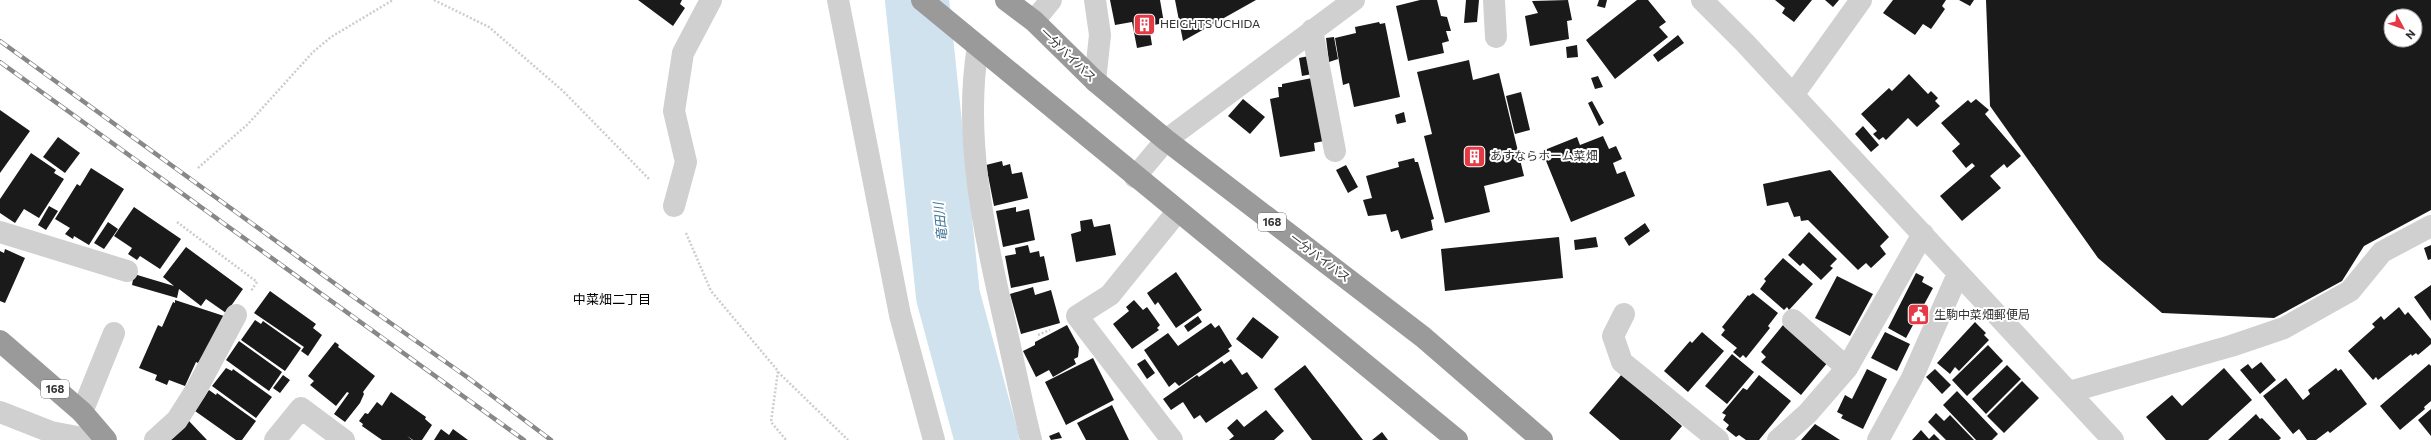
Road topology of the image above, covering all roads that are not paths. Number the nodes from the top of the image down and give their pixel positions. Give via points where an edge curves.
1 (711, 0) edge
2 (838, 0) edge
3 (922, 0) edge
4 (1006, 0) edge
5 (1051, 0) edge
6 (1095, 0) edge
7 (1354, 0) edge
8 (1494, 0) edge
9 (1702, 0) edge
10 (1861, 0) edge
11 (1328, 8) edge
12 (1034, 21) junction
13 (1312, 30) junction
14 (1496, 37) dead end
15 (978, 46) junction
16 (1095, 81) junction
17 (1793, 95) junction
18 (1166, 140) junction
19 (1335, 151) dead end
20 (1135, 177) junction
21 (674, 206) road end
22 (1177, 212) junction
23 (2431, 226) edge
24 (0, 232) edge
25 (1923, 234) junction
26 (127, 271) dead end
27 (1958, 274) junction
28 (1624, 314) dead end
29 (236, 316) road end
30 (1793, 320) dead end
31 (114, 333) dead end
32 (0, 341) edge
33 (1847, 368) junction
34 (2069, 392) junction
35 (0, 412) edge
36 (82, 412) junction
37 (1707, 437) edge
38 (93, 440) edge
39 (106, 440) edge
40 (155, 440) edge
41 (275, 440) edge
42 (344, 440) edge
43 (934, 440) edge
44 (1031, 440) edge
45 (1172, 440) edge
46 (1456, 440) edge
47 (1542, 440) edge
48 (1778, 440) edge
49 (1878, 440) edge
50 (2113, 440) edge

1 - 21 street via 683,53 674,112 686,162
2 - 43 street via 900,315
3 - 15 highway
4 - 12 highway, 一分バイパス / 168
5 - 12 street
6 - 16 street via 1100,35
7 - 11 street
8 - 14 street
9 - 17 street
10 - 17 street
11 - 13 street
12 - 16 highway, 一分バイパス / 168
13 - 18 street
13 - 19 street
15 - 20 highway
15 - 44 street via 972,80 974,162 993,271
16 - 18 highway, 一分バイパス / 168
17 - 25 street
18 - 20 street
18 - 47 highway, 一分バイパス / 168 via 1423,337
20 - 22 highway
22 - 45 street via 1110,295 1077,316
22 - 46 highway
23 - 34 street via 2382,252 2350,291 2284,328 2231,346
24 - 26 street
25 - 27 street
25 - 33 street
27 - 34 street
27 - 49 street via 1912,378
28 - 37 street via 1613,336 1622,362
29 - 40 street via 177,420
30 - 33 street
31 - 36 street
32 - 36 highway, 168
33 - 48 street via 1808,413
34 - 50 street
35 - 38 street via 51,432
36 - 39 highway, 168
41 - 42 street via 301,408

